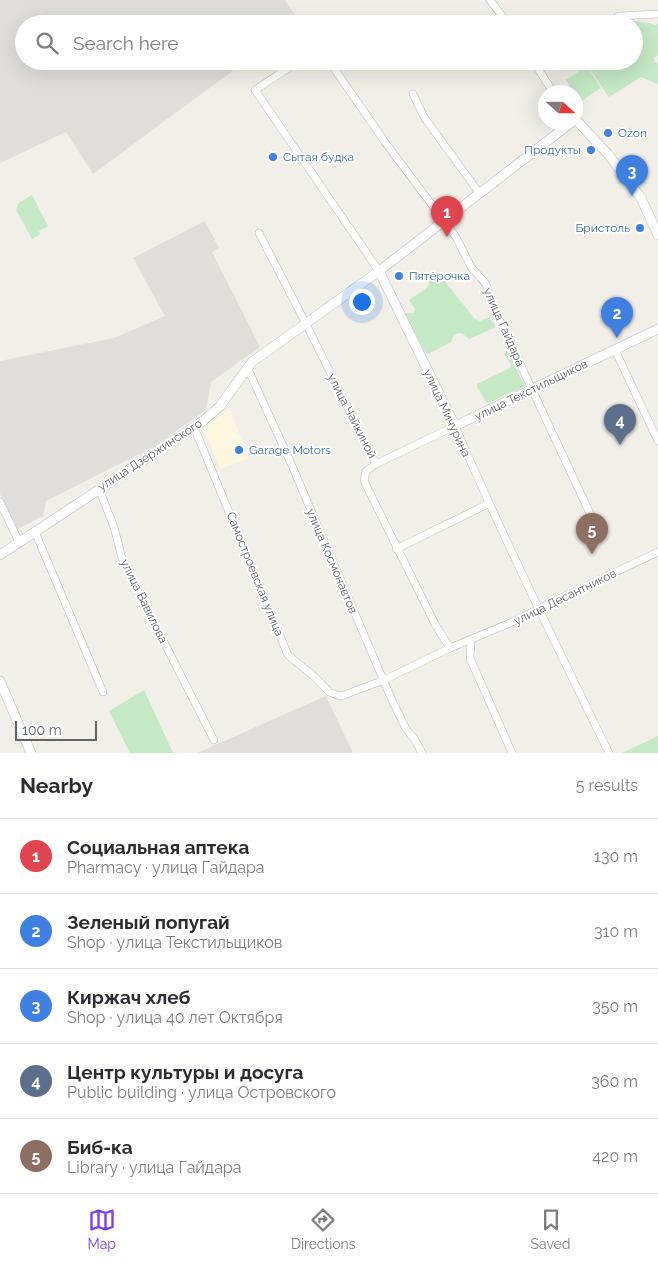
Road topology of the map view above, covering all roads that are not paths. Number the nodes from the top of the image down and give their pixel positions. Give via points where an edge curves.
1 (490, 0) edge
2 (658, 14) edge
3 (501, 15) edge
4 (638, 15) edge
5 (285, 70) edge
6 (335, 70) edge
7 (539, 70) edge
8 (548, 85) edge
9 (413, 94) dead end
10 (583, 127) edge
11 (562, 130) edge
12 (480, 194) junction
13 (444, 222) junction
14 (258, 233) dead end
15 (658, 235) edge
16 (379, 271) junction
17 (306, 324) junction
18 (658, 329) edge
19 (615, 350) junction
20 (247, 367) junction
21 (532, 389) junction
22 (455, 426) junction
23 (194, 427) junction
24 (658, 441) edge
25 (376, 464) junction
26 (99, 489) junction
27 (0, 502) edge
28 (488, 504) junction
29 (35, 532) junction
30 (600, 535) dead end
31 (19, 542) junction
32 (396, 548) junction
33 (658, 552) edge
34 (0, 555) edge
35 (538, 609) junction
36 (471, 640) junction
37 (453, 647) junction
38 (470, 658) junction
39 (384, 680) junction
40 (0, 681) edge
41 (103, 692) dead end
42 (214, 740) dead end
43 (31, 753) edge
44 (422, 753) edge
45 (512, 753) edge
46 (609, 753) edge

1 - 3 street
2 - 4 street
5 - 16 street, улица Мичурина via 255,90
6 - 13 street, улица Гайдара
7 - 8 street
9 - 12 street via 424,117
10 - 15 street via 641,198
11 - 12 street, улица Дзержинского
12 - 13 street, улица Дзержинского
13 - 16 street, улица Дзержинского
13 - 21 street, улица Гайдара via 456,237 471,267 486,284
14 - 17 street, улица Чайкиной
16 - 17 street, улица Дзержинского
16 - 22 street, улица Мичурина
17 - 20 street, улица Дзержинского
17 - 25 street, улица Чайкиной
18 - 19 street, улица Текстильщиков
19 - 21 street, улица Текстильщиков
19 - 24 street
20 - 23 street, улица Дзержинского via 220,406
20 - 39 street, улица Космонавтов
21 - 22 street, улица Текстильщиков
21 - 30 street, улица Гайдара
22 - 25 street, улица Текстильщиков
22 - 28 street, улица Мичурина
23 - 26 street, улица Дзержинского
23 - 39 street, Самостроевская улица via 288,655 329,692 340,696
25 - 32 street, улица Чайкиной via 366,471 364,481
26 - 29 street, улица Дзержинского
26 - 42 street, улица Вавилова via 123,562
27 - 31 street
28 - 32 street
28 - 35 street, улица Мичурина
29 - 31 street, улица Дзержинского
29 - 41 street
31 - 34 street, улица Дзержинского
32 - 37 street, улица Чайкиной via 436,626
33 - 35 street, улица Десантников
35 - 36 street, улица Десантников
35 - 46 street, улица Мичурина
36 - 37 street, улица Десантников
36 - 38 street, улица Чайкиной
37 - 38 street, улица Чайкиной via 463,650
37 - 39 street
38 - 45 street, улица Чайкиной
39 - 44 street, улица Космонавтов via 406,729
40 - 43 street

